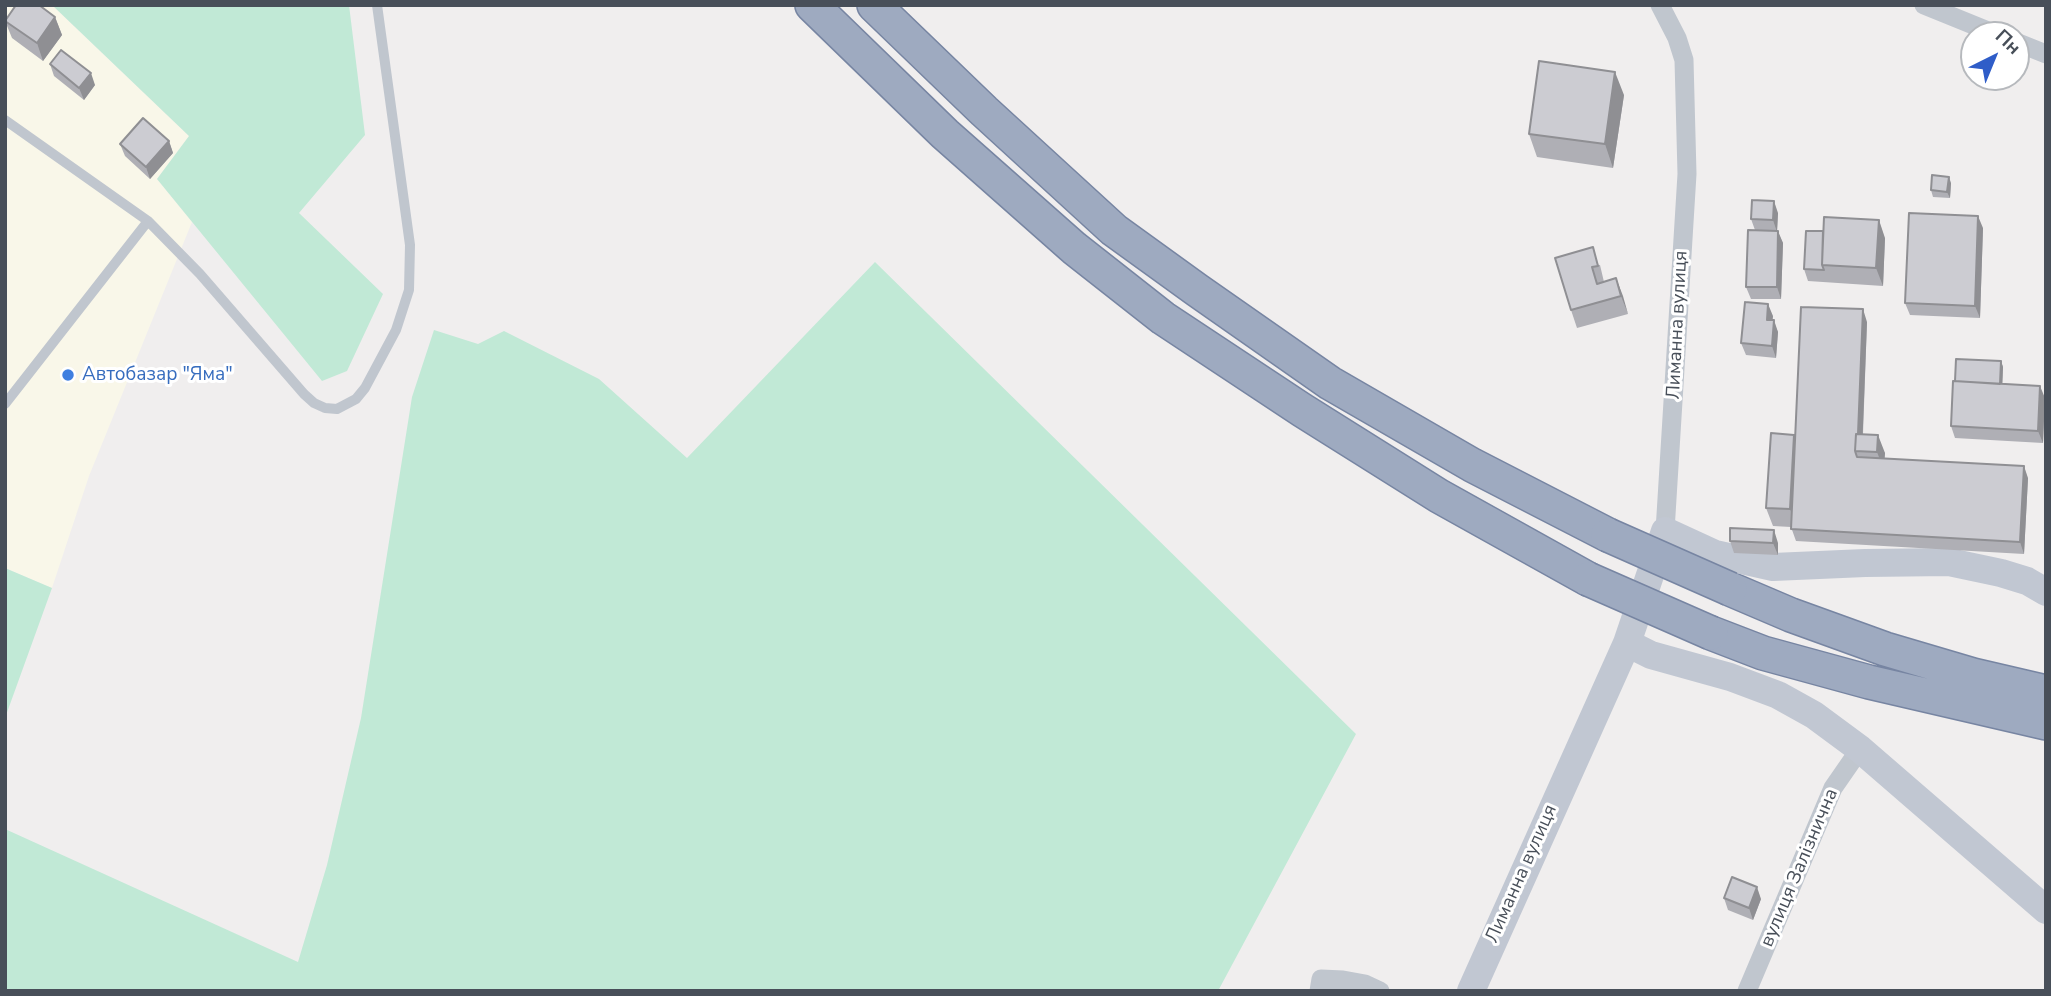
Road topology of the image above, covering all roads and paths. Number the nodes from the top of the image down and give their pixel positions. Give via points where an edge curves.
1 (377, 5) edge
2 (812, 5) edge
3 (874, 5) edge
4 (1660, 5) edge
5 (1924, 5) edge
6 (1963, 21) edge
7 (5, 120) edge
8 (148, 221) junction
9 (5, 404) edge
10 (1665, 531) junction
11 (2046, 592) edge
12 (1627, 643) junction
13 (1869, 682) junction
14 (2046, 692) edge
15 (2046, 723) edge
16 (2046, 735) edge
17 (1860, 749) junction
18 (2046, 910) edge
19 (1319, 991) edge
20 (1380, 991) edge
21 (1471, 991) edge
22 (1747, 991) edge

1 - 8 lane via 410,245 409,290 396,330 356,399 337,409 314,403
2 - 13 highway, bridge via 1074,248 1163,318 1302,411 1439,496 1588,579 1763,653
3 - 14 highway, bridge via 1114,230 1330,383 1472,465 1608,535 1730,589 1885,649
4 - 10 street, Лиманна вулиця via 1684,60 1687,174
5 - 6 street
7 - 8 lane
8 - 9 lane
10 - 11 main road via 1715,554 1773,567 1949,562 2027,581
10 - 12 main road, Лиманна вулиця
12 - 17 main road via 1651,655 1778,695
12 - 21 main road, Лиманна вулиця
13 - 15 highway
13 - 16 highway via 1947,712
17 - 18 main road
17 - 22 street, вулиця Залізнична via 1833,788
19 - 20 street via 1321,979 1365,984

